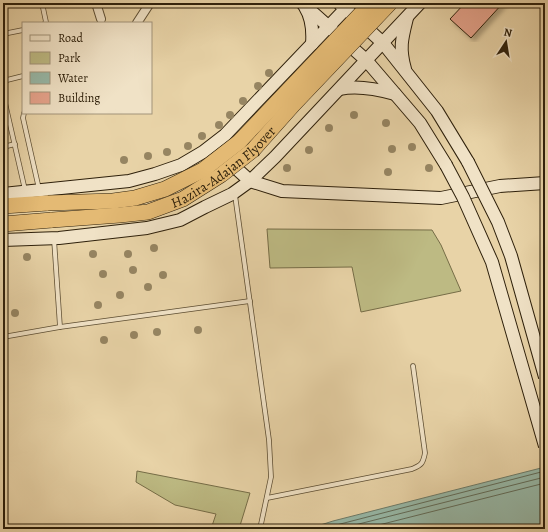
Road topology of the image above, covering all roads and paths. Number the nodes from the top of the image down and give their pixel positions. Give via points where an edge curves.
1 (42, 3) edge
2 (96, 3) edge
3 (150, 3) edge
4 (303, 3) edge
5 (371, 3) edge
6 (390, 3) edge
7 (420, 3) edge
8 (345, 5) edge
9 (407, 17) junction
10 (101, 18) dead end
11 (46, 22) edge
12 (139, 22) edge
13 (329, 27) junction
14 (22, 30) edge
15 (3, 34) edge
16 (383, 43) junction
17 (312, 44) junction
18 (366, 60) junction
19 (405, 71) junction
20 (22, 76) edge
21 (3, 81) edge
22 (340, 88) junction
23 (395, 94) junction
24 (3, 96) edge
25 (24, 114) edge
26 (15, 144) junction
27 (212, 146) junction
28 (3, 147) edge
29 (250, 181) junction
30 (545, 183) edge
31 (26, 192) junction
32 (235, 192) junction
33 (3, 194) edge
34 (43, 197) junction
35 (3, 206) edge
36 (3, 224) edge
37 (54, 238) junction
38 (3, 240) edge
39 (250, 301) junction
40 (60, 327) junction
41 (3, 337) edge
42 (413, 366) dead end
43 (545, 377) edge
44 (545, 446) edge
45 (267, 498) junction
46 (260, 529) edge

1 - 11 lane
2 - 10 street
3 - 12 street
4 - 13 street
4 - 17 street via 312,24
5 - 34 highway, Hazira-Adajan Flyover, bridge via 239,142 203,170 165,189 135,198 113,201
6 - 36 highway, Hazira-Adajan Flyover, bridge via 253,150 221,175 183,199 148,212
7 - 9 street
8 - 13 street
8 - 16 street
9 - 16 street
9 - 19 street via 401,47
13 - 17 street
13 - 18 street
14 - 15 lane
16 - 18 street
16 - 19 street
17 - 27 street
18 - 22 street
18 - 23 street
19 - 43 street, bridge via 436,112 468,162 498,222 511,256
20 - 21 lane
22 - 23 street via 368,88
22 - 29 street
23 - 44 street, bridge via 420,123 446,164 492,262
24 - 26 lane
25 - 34 lane
26 - 28 lane
26 - 31 lane
27 - 29 street
27 - 34 street via 182,165 129,182
29 - 30 street via 282,191 441,198 500,186
29 - 32 street
31 - 33 street
31 - 34 street
32 - 37 street via 180,220 147,228
32 - 39 lane
34 - 35 highway, Hazira-Adajan Flyover
37 - 38 street
37 - 40 lane
39 - 40 lane
39 - 45 lane via 269,440 271,477
40 - 41 lane
42 - 45 lane via 425,453 419,466
45 - 46 lane

